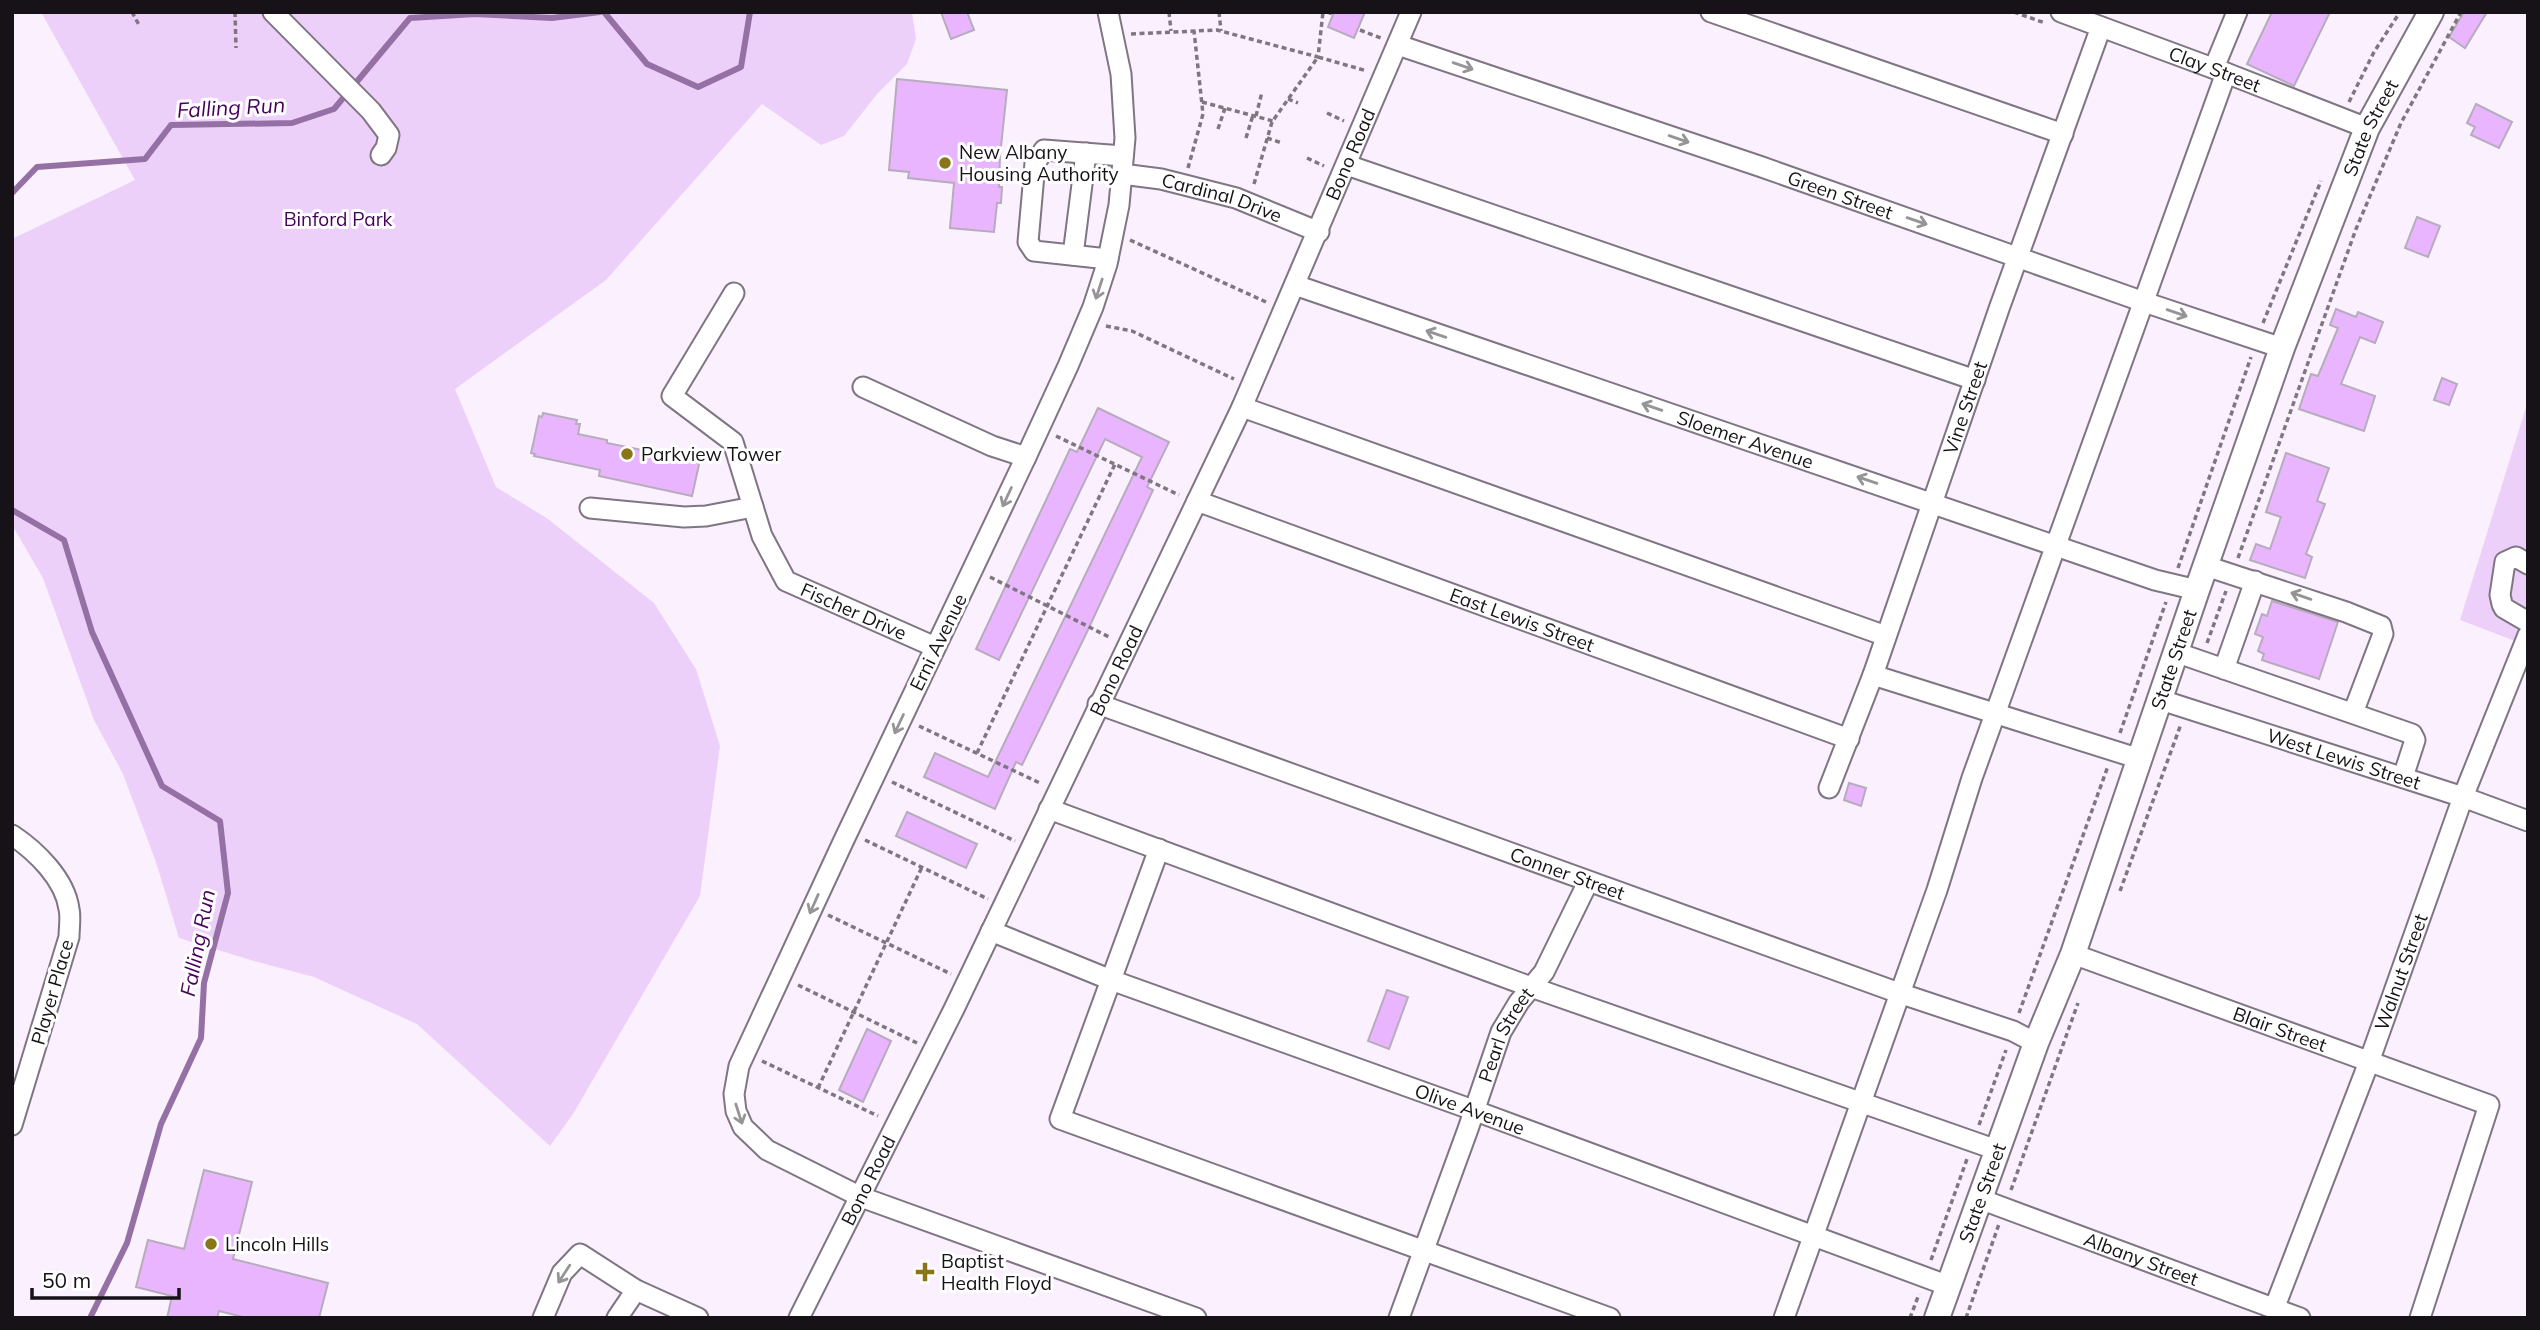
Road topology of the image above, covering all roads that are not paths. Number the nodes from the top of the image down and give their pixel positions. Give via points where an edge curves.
1 (273, 12) edge
2 (1108, 12) edge
3 (1411, 12) edge
4 (1711, 12) edge
5 (2237, 12) edge
6 (2431, 12) edge
7 (2063, 13) edge
8 (2101, 27) junction
9 (1390, 42) junction
10 (2220, 70) junction
11 (2367, 128) junction
12 (2063, 134) junction
13 (1086, 153) junction
14 (382, 155) dead end
15 (1123, 165) junction
16 (1338, 167) junction
17 (1319, 232) junction
18 (1073, 255) junction
19 (2019, 257) junction
20 (1108, 259) junction
21 (1294, 285) junction
22 (734, 293) dead end
23 (2144, 302) junction
24 (2282, 348) junction
25 (1975, 380) junction
26 (863, 387) dead end
27 (1242, 407) junction
28 (1026, 457) junction
29 (1189, 498) junction
30 (1932, 502) junction
31 (753, 506) junction
32 (590, 508) dead end
33 (2057, 546) junction
34 (2528, 564) edge
35 (2206, 566) junction
36 (2255, 581) junction
37 (2197, 590) junction
38 (2528, 622) edge
39 (2528, 635) edge
40 (1886, 636) junction
41 (936, 647) junction
42 (2175, 652) junction
43 (2224, 669) junction
44 (1873, 674) junction
45 (2161, 700) junction
46 (1098, 704) junction
47 (2353, 713) junction
48 (1997, 714) junction
49 (1849, 739) junction
50 (2140, 759) junction
51 (2403, 777) junction
52 (1829, 788) dead end
53 (2463, 797) junction
54 (1049, 808) junction
55 (2528, 821) edge
56 (12, 835) edge
57 (1159, 849) junction
58 (1588, 882) junction
59 (991, 931) junction
60 (2073, 954) junction
61 (1111, 980) junction
62 (1531, 987) junction
63 (1899, 993) junction
64 (2036, 1043) junction
65 (2369, 1062) junction
66 (1861, 1102) junction
67 (1474, 1110) junction
68 (12, 1125) edge
69 (1997, 1150) junction
70 (861, 1197) junction
71 (1980, 1199) junction
72 (1814, 1237) junction
73 (1424, 1251) junction
74 (1949, 1286) junction
75 (636, 1290) junction
76 (2246, 1298) junction
77 (2274, 1309) junction
78 (542, 1318) edge
79 (617, 1318) edge
80 (698, 1318) edge
81 (799, 1318) edge
82 (1196, 1318) edge
83 (1399, 1318) edge
84 (1611, 1318) edge
85 (1784, 1318) edge
86 (1937, 1318) edge
87 (2247, 1318) edge
88 (2300, 1318) edge
89 (2420, 1318) edge

1 - 14 street via 389,135
2 - 15 street, Erni Avenue via 1121,74
3 - 9 street, Bono Road
4 - 12 street
5 - 10 street
6 - 11 main road, State Street
7 - 8 street, Clay Street
8 - 10 street, Clay Street
8 - 12 street, Vine Street
9 - 16 street, Bono Road
9 -> 19 street, Green Street
10 - 11 street, Clay Street
10 - 23 street
11 - 24 main road, State Street
12 - 19 street, Vine Street
13 - 15 street, Cardinal Drive
13 - 18 street
13 - 18 street, Cardinal Drive via 1044,150 1035,163 1028,242 1034,251
15 - 17 street, Cardinal Drive via 1236,198
15 - 20 street, Erni Avenue
16 - 17 street, Bono Road
16 - 25 street
17 - 21 street, Bono Road
18 - 20 street
19 - 23 street, Green Street
19 - 25 street, Vine Street
20 -> 28 street, Erni Avenue via 1093,307
21 - 27 street, Bono Road
30 -> 21 street, Sloemer Avenue
22 - 31 street, Fischer Drive via 672,396 733,442
23 -> 24 street, Green Street
23 - 33 street
24 - 35 main road, State Street
25 - 30 street, Vine Street
26 - 28 street
27 - 29 street, Bono Road
27 - 40 street
28 -> 41 street, Erni Avenue
29 - 46 street, Bono Road
29 - 49 street, East Lewis Street
30 - 33 street, Sloemer Avenue
30 - 40 street, Vine Street
31 - 32 street via 684,517
31 - 41 street, Fischer Drive via 762,536 786,581
33 - 37 street, Sloemer Avenue
33 - 48 street
34 - 38 street via 2516,557 2505,562 2500,594 2504,608
35 - 36 street
35 - 37 main road, State Street
36 - 43 street
47 -> 36 street via 2381,626
37 - 42 main road, State Street
39 - 53 street, Walnut Street
40 - 44 street, Vine Street
41 -> 70 street, Erni Avenue via 735,1080 736,1111 754,1139
42 - 43 street
42 - 45 main road, State Street
43 - 47 street
44 - 48 street
44 - 49 street, Vine Street
45 - 50 main road, State Street
45 - 51 street, West Lewis Street
46 - 54 street, Bono Road
46 - 58 street, Conner Street
47 - 51 street via 2414,737
48 - 50 street
48 - 63 street
49 - 52 street, Vine Street
50 - 60 main road, State Street
51 - 53 street, West Lewis Street
53 - 55 street, West Lewis Street
53 - 65 street, Walnut Street
54 - 57 street
54 - 59 street, Bono Road
56 - 68 street, Player Place via 50,871 69,909 69,937
57 - 61 street
57 - 62 street
58 - 62 street, Pearl Street via 1544,972
58 - 63 street, Conner Street
59 - 61 street, Olive Avenue
59 - 70 street, Bono Road
60 - 64 main road, State Street
60 - 65 street, Blair Street
61 - 67 street, Olive Avenue
61 - 73 street via 1060,1119
62 - 66 street
62 - 67 street, Pearl Street via 1501,1032
63 - 64 street, Conner Street
63 - 66 street
64 - 69 main road, State Street
65 - 77 street, Walnut Street
65 - 89 street, Blair Street via 2489,1105
66 - 69 street
66 - 72 street
67 - 72 street, Olive Avenue
67 - 73 street, Pearl Street
69 - 71 main road, State Street
70 - 81 street, Bono Road
70 - 82 street, Erni Avenue
71 - 74 main road, State Street
71 - 76 street, Albany Street
72 - 74 street, Olive Avenue
72 - 85 street
73 - 83 street, Pearl Street
73 - 84 street
74 - 86 main road, State Street
75 -> 78 street via 580,1254 562,1273
75 - 79 street
75 - 80 street
76 - 77 street, Albany Street
76 - 87 street
77 - 88 street, Albany Street

